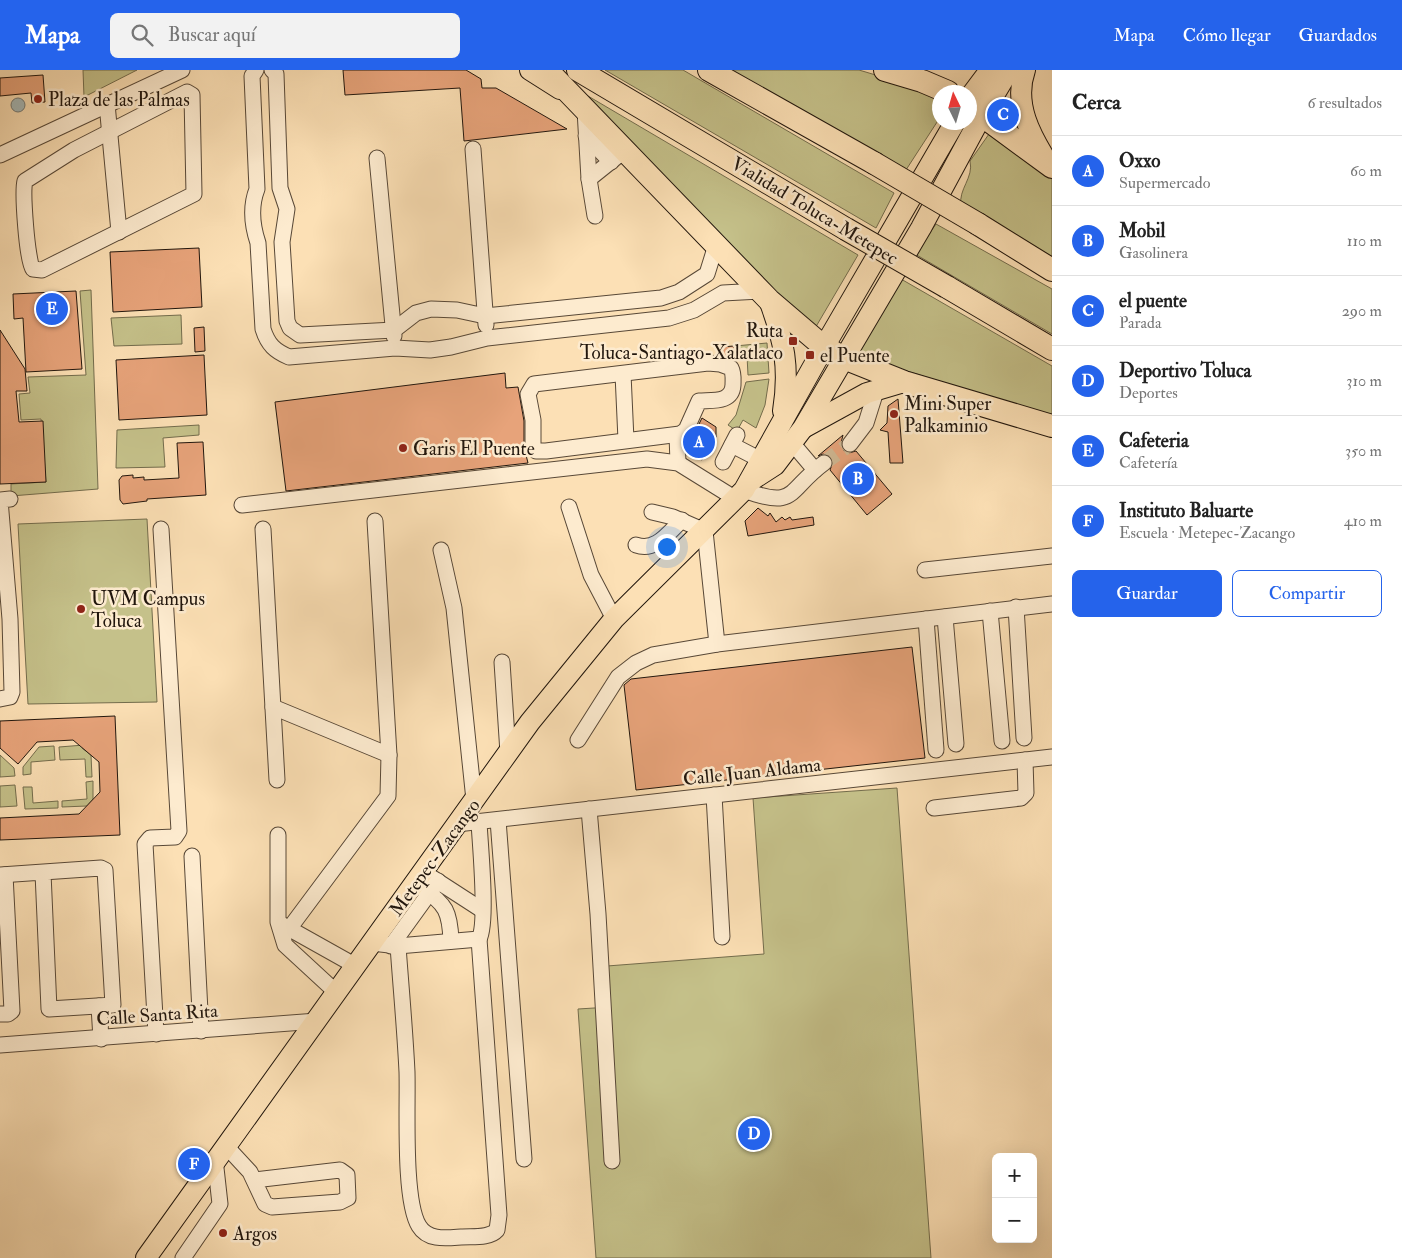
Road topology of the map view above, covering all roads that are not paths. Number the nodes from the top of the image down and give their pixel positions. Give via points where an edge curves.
1 (182, 70) edge
2 (256, 70) edge
3 (272, 70) edge
4 (530, 70) edge
5 (547, 70) edge
6 (578, 70) edge
7 (709, 70) edge
8 (892, 70) edge
9 (990, 70) edge
10 (1009, 70) edge
11 (1025, 70) edge
12 (932, 85) edge
13 (977, 99) edge
14 (977, 103) edge
15 (106, 104) junction
16 (580, 104) junction
17 (977, 108) edge
18 (950, 130) edge
19 (963, 130) edge
20 (110, 131) junction
21 (586, 136) junction
22 (473, 149) dead end
23 (0, 155) edge
24 (617, 157) junction
25 (377, 158) dead end
26 (1050, 165) edge
27 (589, 179) junction
28 (280, 188) junction
29 (257, 189) junction
30 (594, 216) dead end
31 (119, 232) junction
32 (282, 242) junction
33 (258, 243) junction
34 (716, 245) junction
35 (1052, 270) edge
36 (707, 274) junction
37 (680, 292) junction
38 (723, 293) junction
39 (765, 296) junction
40 (694, 310) junction
41 (485, 316) junction
42 (394, 330) junction
43 (488, 338) junction
44 (824, 347) junction
45 (395, 348) junction
46 (1052, 349) edge
47 (844, 358) junction
48 (623, 374) junction
49 (904, 382) junction
50 (877, 388) junction
51 (782, 421) junction
52 (1052, 426) edge
53 (672, 435) junction
54 (798, 436) junction
55 (626, 440) junction
56 (850, 444) tunnel mouth
57 (762, 460) junction
58 (673, 462) junction
59 (724, 462) dead end
60 (744, 490) junction
61 (10, 499) dead end
62 (242, 505) dead end
63 (569, 507) dead end
64 (652, 512) dead end
65 (682, 520) junction
66 (375, 522) dead end
67 (161, 529) dead end
68 (262, 529) dead end
69 (1, 530) edge
70 (705, 531) junction
71 (636, 545) dead end
72 (442, 550) dead end
73 (1052, 556) edge
74 (3, 566) edge
75 (925, 570) dead end
76 (1016, 607) junction
77 (1052, 609) edge
78 (990, 611) junction
79 (945, 617) junction
80 (10, 619) junction
81 (614, 619) junction
82 (926, 619) junction
83 (0, 640) edge
84 (717, 644) junction
85 (502, 662) dead end
86 (6, 680) edge
87 (0, 698) edge
88 (273, 707) junction
89 (1024, 738) dead end
90 (578, 740) dead end
91 (1002, 741) dead end
92 (956, 744) dead end
93 (936, 750) dead end
94 (508, 753) junction
95 (389, 755) junction
96 (1052, 757) edge
97 (1025, 760) junction
98 (277, 780) dead end
99 (714, 795) junction
100 (474, 800) junction
101 (934, 808) dead end
102 (589, 809) junction
103 (498, 820) junction
104 (479, 822) junction
105 (458, 824) junction
106 (278, 835) dead end
107 (192, 856) dead end
108 (43, 873) junction
109 (2, 875) edge
110 (426, 882) junction
111 (482, 910) junction
112 (283, 929) junction
113 (722, 937) dead end
114 (479, 939) junction
115 (451, 941) junction
116 (316, 943) junction
117 (387, 945) junction
118 (305, 963) junction
119 (356, 966) junction
120 (337, 993) junction
121 (99, 1006) junction
122 (0, 1014) edge
123 (317, 1022) junction
124 (201, 1031) junction
125 (156, 1034) junction
126 (101, 1039) junction
127 (0, 1045) edge
128 (220, 1152) junction
129 (524, 1158) dead end
130 (612, 1162) dead end
131 (254, 1180) junction
132 (146, 1258) edge
133 (183, 1258) edge

1 - 15 street
2 - 29 street via 252,76
3 - 28 street via 276,74
4 - 16 main road
5 - 16 highway
6 - 46 highway, Vialidad Toluca-Metepec, bridge
7 - 35 highway, bridge via 874,163
8 - 12 highway
9 - 13 main road
10 - 14 main road
11 - 26 main road via 1021,91 1023,108 1032,136
15 - 20 street
15 - 23 street
16 - 21 street
16 - 24 highway
17 - 26 highway
18 - 44 main road, Metepec-Zacango
19 - 47 main road, Metepec-Zacango via 920,228
20 - 31 street
20 - 31 street via 187,92 192,95 194,194
20 - 31 street via 25,181 29,264 33,269 42,270
21 - 24 street
21 - 27 street
22 - 41 street
24 - 27 street
24 - 34 highway
25 - 42 street
27 - 30 street
28 - 29 street
28 - 32 street via 287,209
29 - 33 street via 252,206
32 - 33 street
32 - 42 street via 287,321 295,332 305,336
33 - 45 street via 263,329 267,341 276,351 289,358
34 - 36 street
34 - 39 highway
36 - 37 street
36 - 38 street
37 - 40 street
37 - 41 street via 661,298
38 - 39 street
38 - 40 street
39 - 44 highway
39 - 51 main road via 785,348 786,392
40 - 43 street via 669,318
41 - 42 street via 431,309 416,313
41 - 43 street
42 - 45 street
43 - 45 street via 430,350
44 - 47 highway
44 - 51 main road, Metepec-Zacango
47 - 49 highway
47 - 54 main road, Metepec-Zacango
48 - 53 street via 708,363 731,368 733,388 730,395 699,401 686,430
48 - 55 street
48 - 55 street via 534,384 528,394 536,451
49 - 50 main road
49 - 52 highway
50 - 54 main road
50 - 56 street via 866,423
51 - 57 main road, Metepec-Zacango
53 - 55 street
53 - 58 street
54 - 60 main road, Metepec-Zacango via 775,465
54 - 60 street via 819,467 787,497 767,499
57 - 59 street via 735,440
57 - 60 main road, Metepec-Zacango
58 - 60 street
58 - 62 street via 636,460
60 - 70 main road, Metepec-Zacango
61 - 69 street via 0,500
63 - 81 street via 591,575
64 - 65 street
65 - 70 street
65 - 71 street via 655,545 645,548
66 - 95 street
67 - 125 street via 178,831 175,837 150,838 145,844
68 - 88 street
69 - 74 street
70 - 81 main road, Metepec-Zacango
70 - 84 street
72 - 100 street via 454,608
73 - 75 street
74 - 80 street
76 - 77 street
76 - 78 street
76 - 89 street
78 - 79 street
78 - 91 street
79 - 82 street
79 - 92 street
80 - 83 street
80 - 86 street
81 - 94 main road, Metepec-Zacango
82 - 84 street
82 - 93 street
84 - 90 street via 652,655 636,663 613,683
85 - 94 street
86 - 87 street via 10,697
88 - 95 street
88 - 98 street
94 - 100 main road, Metepec-Zacango
95 - 112 street via 390,789 386,801
96 - 97 street, Calle Juan Aldama
97 - 99 street, Calle Juan Aldama
97 - 101 street via 1026,792 1021,798
99 - 102 street, Calle Juan Aldama
99 - 113 street
100 - 105 main road, Metepec-Zacango
102 - 103 street, Calle Juan Aldama
102 - 130 street
103 - 104 street, Calle Juan Aldama
103 - 129 street
104 - 105 street, Calle Juan Aldama
104 - 111 street
105 - 110 main road, Metepec-Zacango
106 - 112 street
107 - 124 street
108 - 109 street
108 - 121 street via 49,1008
108 - 121 street via 101,868 107,872 113,1005
109 - 122 street via 12,1011
110 - 111 street
110 - 115 street via 446,910
110 - 117 main road, Metepec-Zacango
111 - 114 street
112 - 116 street
112 - 118 street via 285,945
114 - 115 street
114 - 117 street via 499,1215 497,1230 488,1236 438,1238 426,1234 419,1226 410,1187 407,1070
115 - 117 street
116 - 118 street
116 - 119 street
117 - 119 main road, Metepec-Zacango
118 - 120 street
119 - 120 main road, Metepec-Zacango
120 - 123 main road, Metepec-Zacango
121 - 126 street
123 - 124 street, Calle Santa Rita
123 - 128 main road, Metepec-Zacango
124 - 125 street, Calle Santa Rita
125 - 126 street, Calle Santa Rita
126 - 127 street, Calle Santa Rita
128 - 131 street via 250,1172
128 - 132 main road, Metepec-Zacango
128 - 133 street via 220,1204
131 - 131 street via 340,1170 347,1176 348,1198 340,1202 272,1207 262,1200

